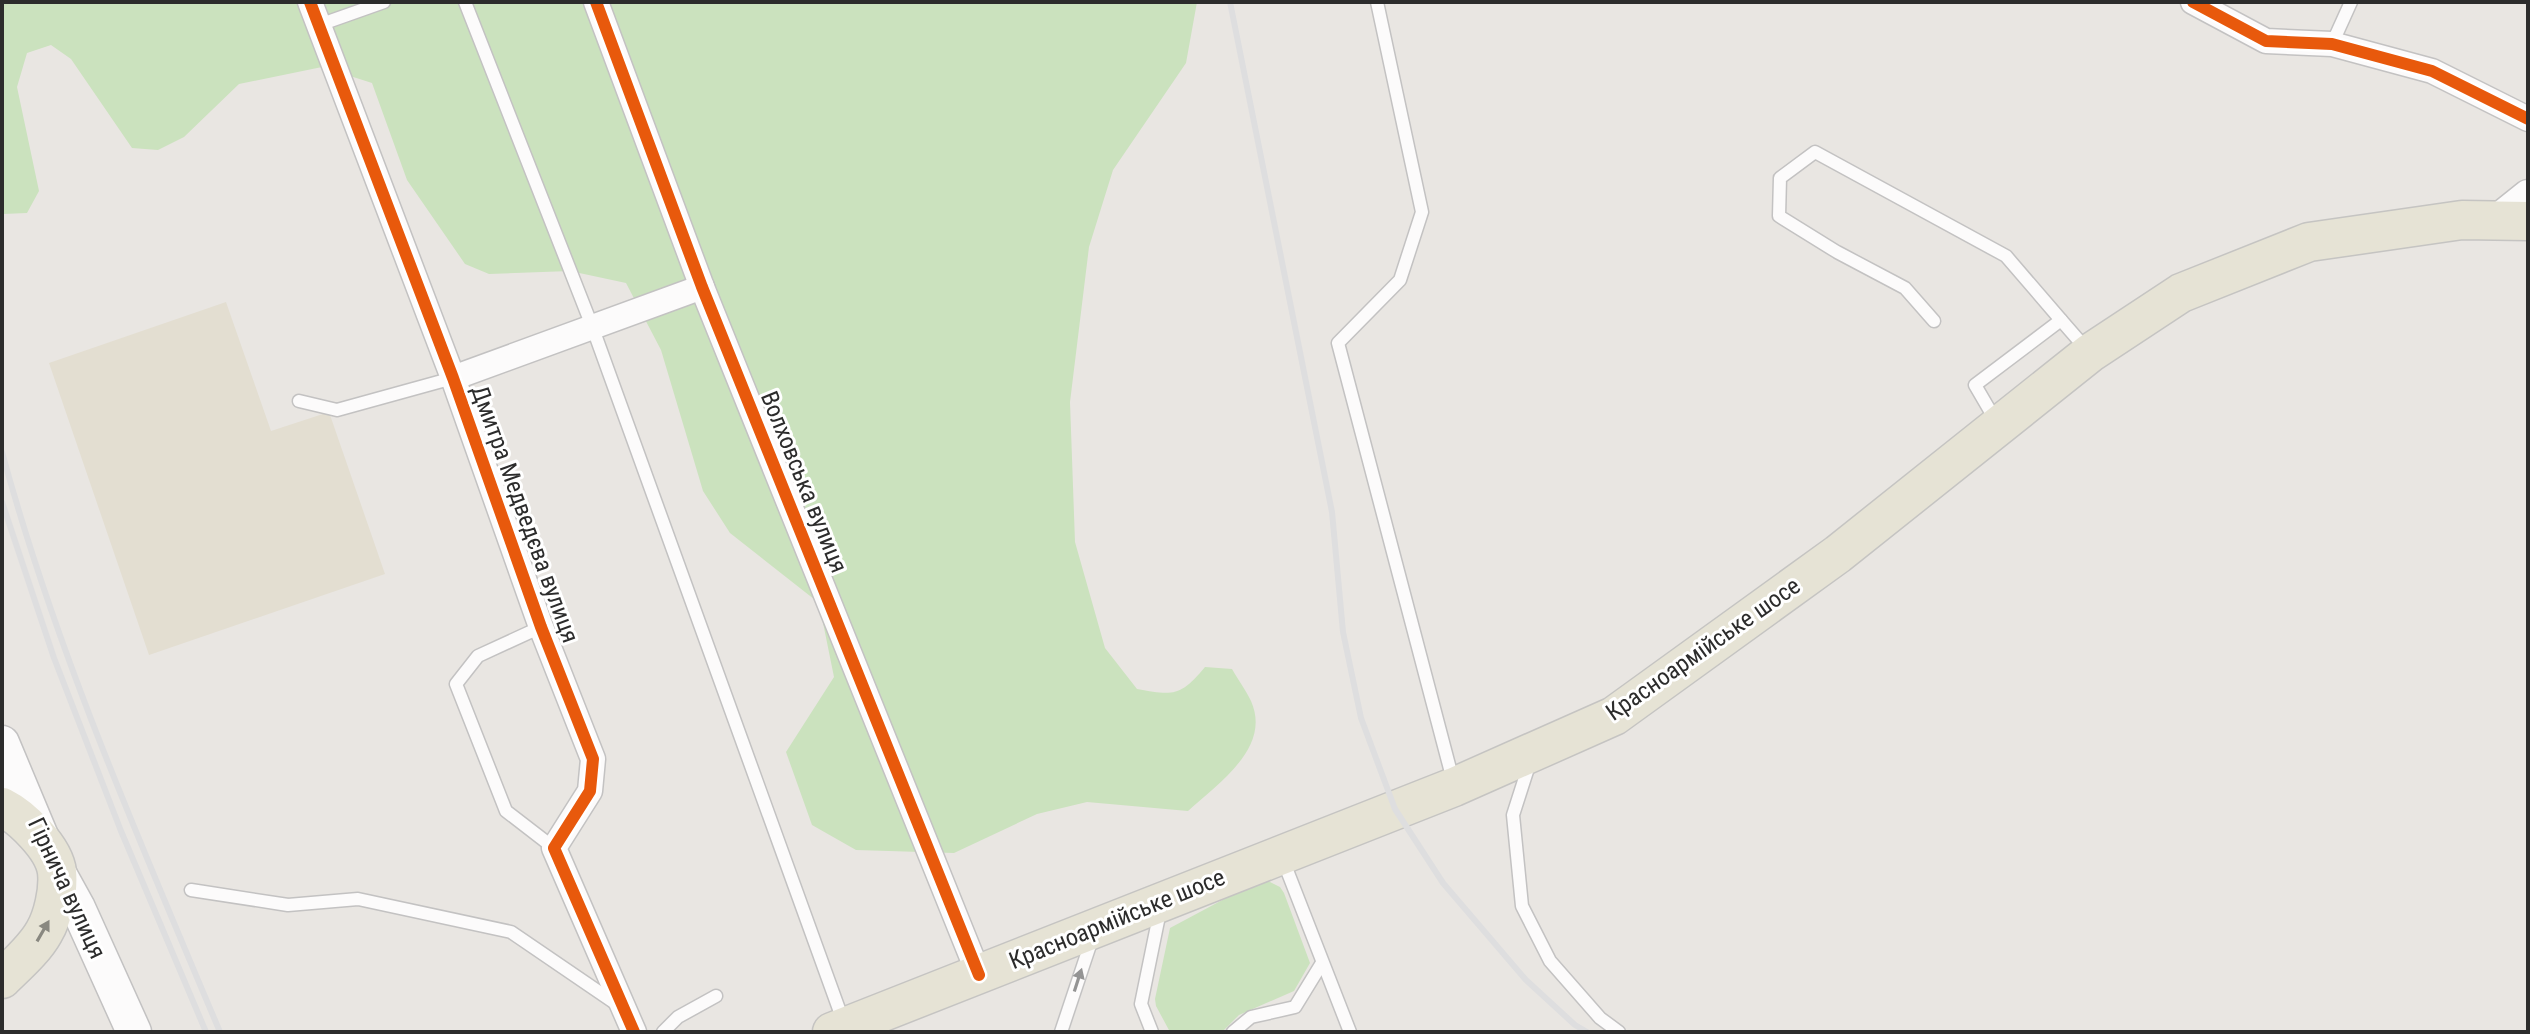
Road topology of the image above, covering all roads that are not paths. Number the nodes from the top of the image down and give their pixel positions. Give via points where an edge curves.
1 (310, 2) edge
2 (384, 2) edge
3 (465, 2) edge
4 (596, 2) edge
5 (1377, 2) edge
6 (2193, 2) edge
7 (2351, 2) edge
8 (319, 25) junction
9 (2332, 44) junction
10 (2528, 119) edge
11 (2528, 195) edge
12 (2513, 220) edge
13 (702, 287) junction
14 (2061, 320) junction
15 (1934, 321) dead end
16 (592, 326) junction
17 (2090, 353) junction
18 (453, 378) junction
19 (299, 401) dead end
20 (2000, 427) junction
21 (541, 627) junction
22 (2, 743) edge
23 (1534, 752) junction
24 (1454, 787) junction
25 (2, 807) edge
26 (554, 848) junction
27 (1280, 853) junction
28 (51, 858) junction
29 (191, 890) dead end
30 (1163, 900) junction
31 (1096, 927) junction
32 (1322, 963) junction
33 (979, 975) junction
34 (2, 979) edge
35 (716, 996) dead end
36 (624, 1009) junction
37 (845, 1030) edge
38 (134, 1032) edge
39 (634, 1032) edge
40 (663, 1032) edge
41 (1061, 1032) edge
42 (1152, 1032) edge
43 (1233, 1032) edge
44 (1350, 1032) edge
45 (1619, 1032) edge

1 - 8 street, Дмитра Медведєва вулиця
2 - 8 lane
3 - 16 lane
4 - 13 street, Волховська вулиця
5 - 24 lane via 1422,212 1400,280 1338,343
6 - 9 street via 2266,41
7 - 9 lane
8 - 18 street, Дмитра Медведєва вулиця
9 - 10 street via 2432,71
11 - 12 street
12 - 17 main road, Красноармійське шосе via 2462,220 2309,242 2181,293
13 - 16 street
13 - 33 street, Волховська вулиця
14 - 15 lane via 2006,256 1815,152 1780,178 1779,216 1905,288
14 - 17 lane
14 - 20 lane via 1975,385
16 - 18 street
16 - 37 lane
17 - 20 main road, Красноармійське шосе
18 - 19 lane via 337,410
18 - 21 street, Дмитра Медведєва вулиця
20 - 23 main road, Красноармійське шосе via 1838,554 1614,716
21 - 26 street, Дмитра Медведєва вулиця via 593,759 590,791
21 - 26 lane via 478,656 456,684 506,811
22 - 28 main road, Гірнича вулиця
23 - 24 main road, Красноармійське шосе
23 - 45 lane via 1513,815 1522,906 1550,961
24 - 27 main road, Красноармійське шосе
25 - 28 main road via 17,815
26 - 36 street
27 - 30 main road, Красноармійське шосе
27 - 32 lane
34 -> 28 main road via 44,933 54,907
28 - 38 main road, Гірнича вулиця
29 - 36 lane via 288,905 358,899 511,932
30 - 31 main road, Красноармійське шосе
30 - 42 lane via 1141,1004
31 - 33 main road, Красноармійське шосе
41 -> 31 lane
32 - 43 lane via 1295,1007 1251,1017
32 - 44 lane
33 - 37 main road, Красноармійське шосе
35 - 40 lane
36 - 39 street

